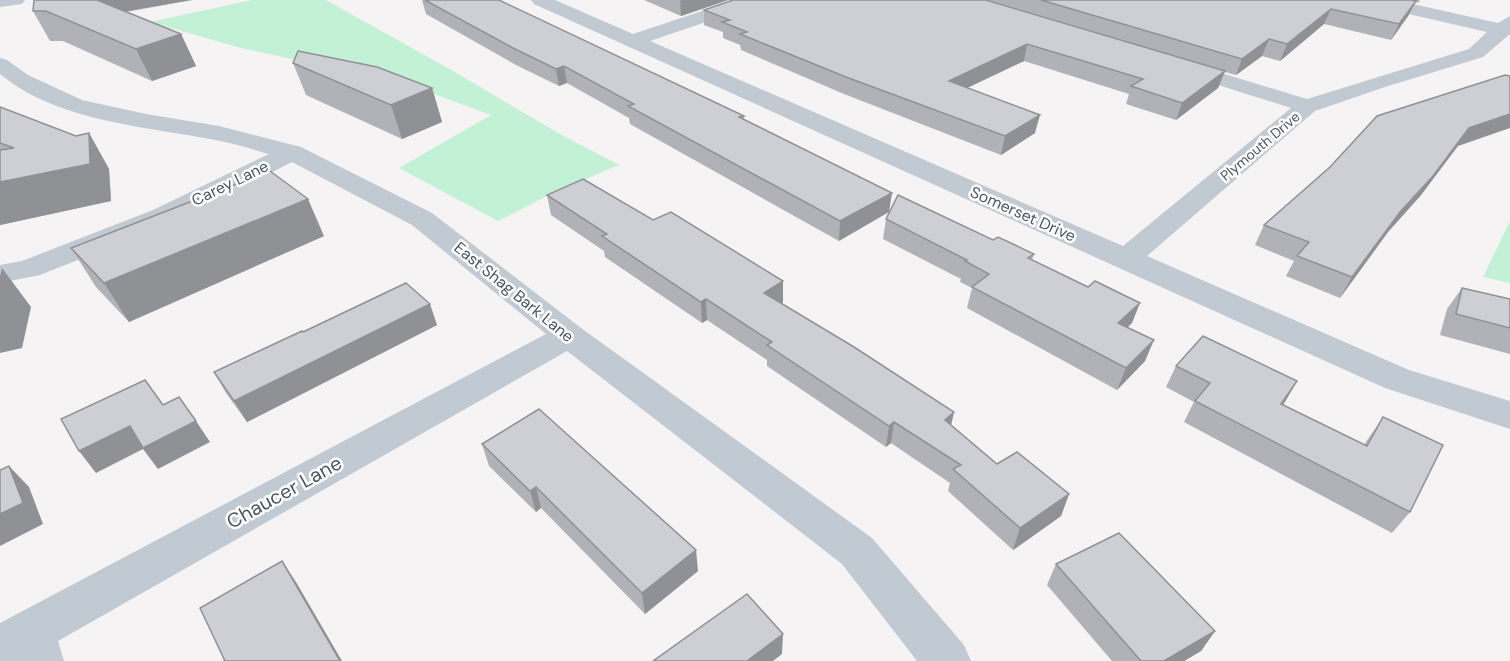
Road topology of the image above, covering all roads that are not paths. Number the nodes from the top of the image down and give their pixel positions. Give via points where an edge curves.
1 (16, 0) edge
2 (540, 0) edge
3 (753, 0) edge
4 (1371, 0) edge
5 (0, 2) edge
6 (1506, 26) edge
7 (634, 40) junction
8 (1162, 62) edge
9 (0, 64) edge
10 (1307, 106) junction
11 (292, 152) junction
12 (1125, 260) junction
13 (0, 274) edge
14 (569, 336) junction
15 (1510, 415) edge
16 (24, 646) edge
17 (947, 661) edge

1 - 5 street
2 - 7 street, Somerset Drive
3 - 7 street
4 - 6 street
6 - 10 street, Plymouth Drive via 1476,53
7 - 12 street, Somerset Drive
8 - 10 street
9 - 11 street, East Shag Bark Lane via 20,80 75,105 219,133
10 - 12 street, Plymouth Drive
11 - 13 street, Carey Lane via 163,216 28,269
11 - 14 street, East Shag Bark Lane via 422,219
12 - 15 street, Somerset Drive via 1397,379
14 - 16 street, Chaucer Lane
14 - 17 street, East Shag Bark Lane via 857,551

